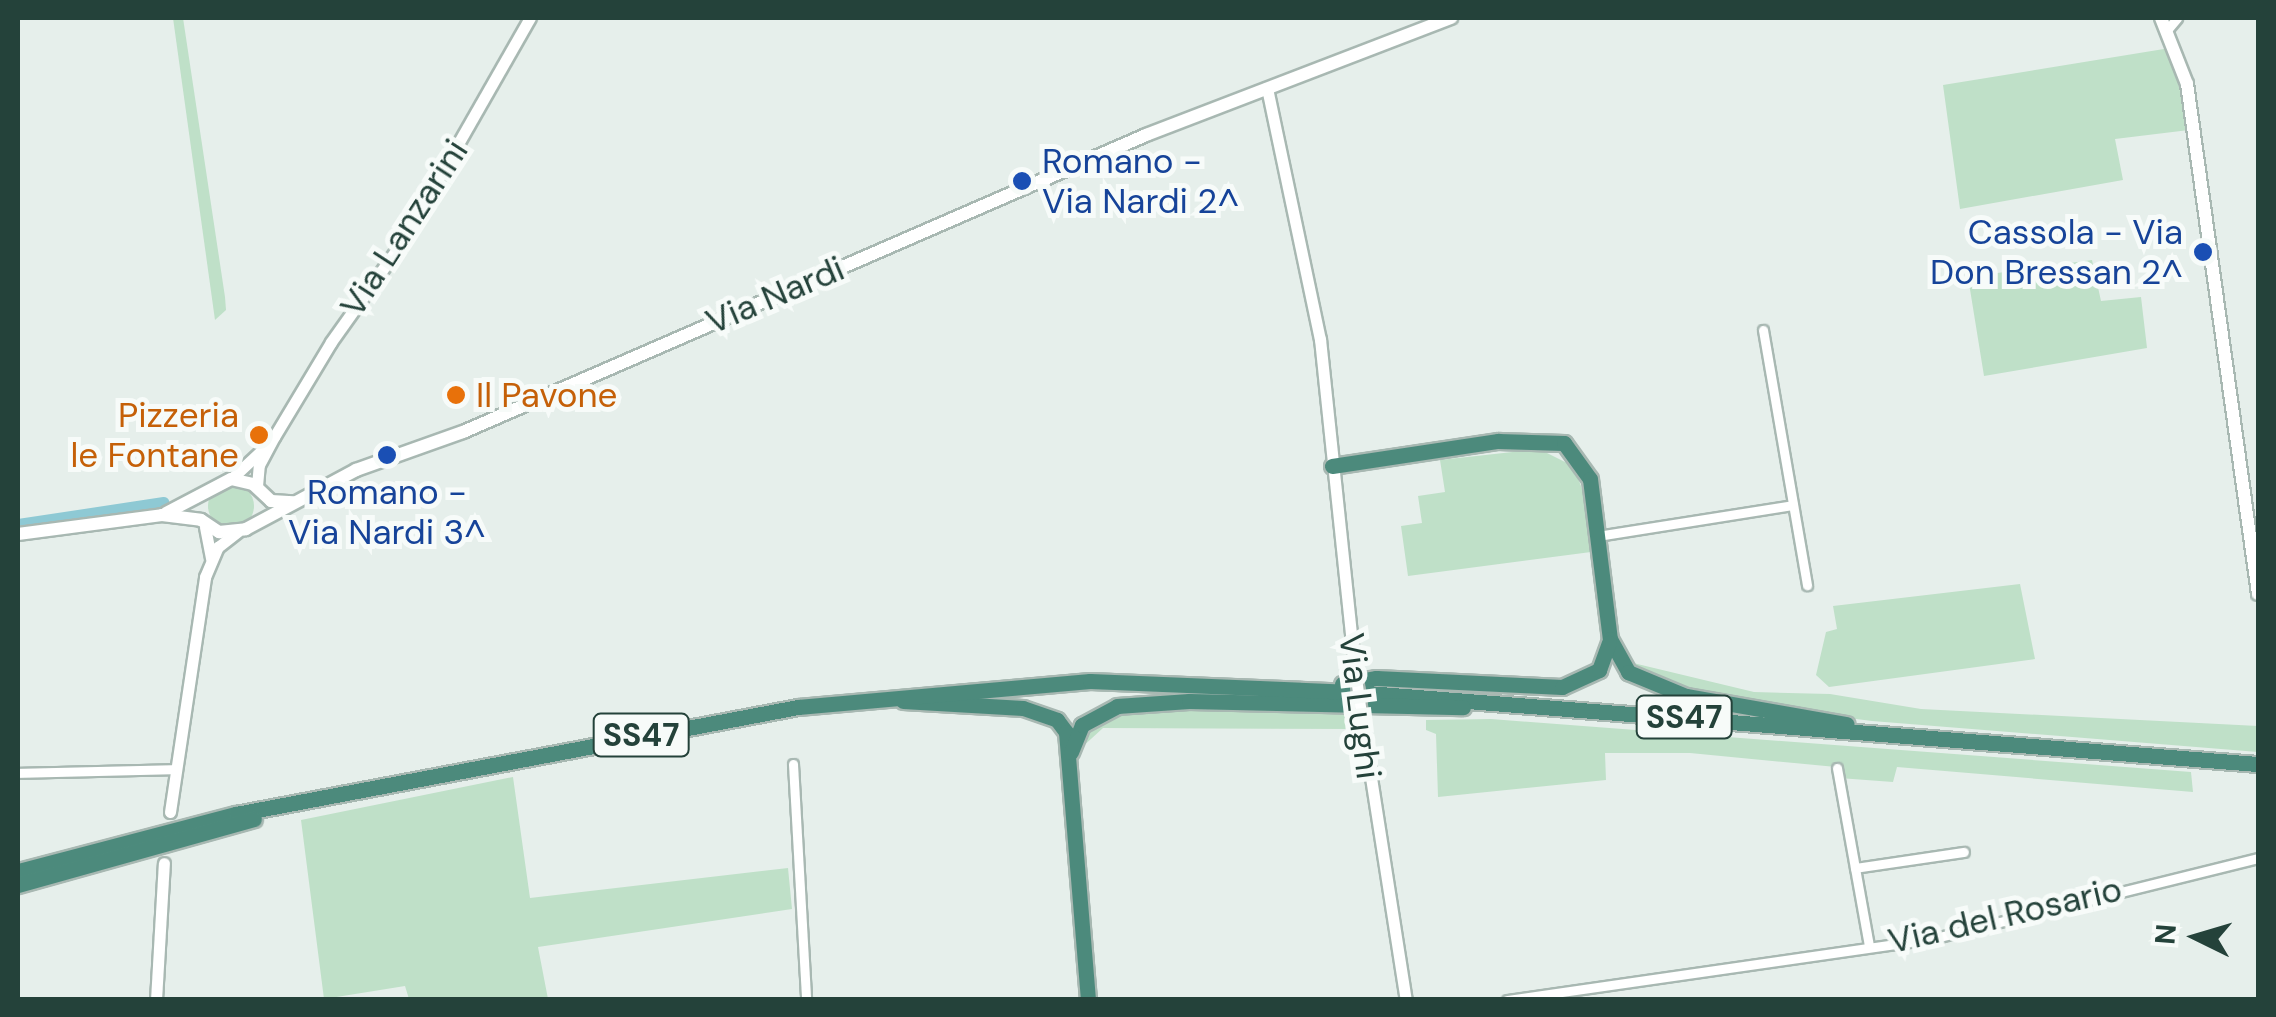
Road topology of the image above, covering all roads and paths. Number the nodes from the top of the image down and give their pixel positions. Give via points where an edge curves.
1 (530, 18) edge
2 (1451, 18) edge
3 (2178, 18) edge
4 (2162, 22) edge
5 (1267, 88) junction
6 (1252, 92) junction
7 (1268, 116) junction
8 (1763, 330) dead end
9 (274, 437) junction
10 (1332, 466) junction
11 (231, 479) junction
12 (259, 489) junction
13 (200, 495) junction
14 (300, 500) junction
15 (1793, 505) junction
16 (162, 515) junction
17 (257, 522) junction
18 (203, 523) junction
19 (237, 532) junction
20 (18, 534) edge
21 (1597, 536) junction
22 (209, 566) junction
23 (1807, 584) dead end
24 (2258, 594) edge
25 (1610, 639) junction
26 (1312, 688) junction
27 (869, 698) junction
28 (1500, 703) junction
29 (1867, 731) junction
30 (1071, 752) junction
31 (793, 764) dead end
32 (2258, 764) edge
33 (1837, 768) dead end
34 (177, 769) junction
35 (18, 773) edge
36 (296, 806) junction
37 (170, 812) dead end
38 (1964, 852) dead end
39 (2258, 858) edge
40 (164, 864) dead end
41 (1855, 868) junction
42 (18, 871) edge
43 (18, 885) edge
44 (1869, 946) junction
45 (156, 1000) edge
46 (806, 1000) edge
47 (1088, 1000) edge
48 (1406, 1000) edge
49 (1507, 1000) edge

1 - 9 street, Via Lanzarini via 402,242 330,342
2 - 5 main road, Via Nardi
3 - 4 street
4 - 24 main road via 2190,100
5 - 6 main road, Via Nardi
5 - 7 street
6 - 7 street
6 - 14 main road, Via Nardi via 463,432 326,482
7 - 10 street, Via Lughi via 1312,288
8 - 15 street
9 - 11 street, Via Lanzarini
9 - 12 street, Via Lanzarini via 259,466
10 - 21 highway via 1498,441 1564,444 1590,478
10 - 48 street, Via Lughi, bridge via 1355,670
11 - 12 main road
11 - 13 main road
12 - 14 main road via 286,504
12 - 17 main road
13 - 16 main road
13 - 18 main road
14 - 17 main road, Via Nardi
15 - 21 street
15 - 23 street
16 - 18 main road
16 - 20 main road
17 - 19 main road, Via Nardi
18 - 19 main road
18 - 22 street
19 - 22 street
21 - 25 highway
22 - 34 street
25 - 26 highway via 1599,670 1562,686 1376,678
25 - 29 highway via 1628,672 1663,689 1826,717
26 - 27 highway, SS47 via 1090,682
26 - 28 highway, SS47
27 - 30 highway via 1022,708 1057,720
27 - 36 highway, SS47 via 729,718
28 - 29 highway, SS47
28 - 30 highway via 1425,710 1189,701 1118,706 1082,725
29 - 32 highway, SS47
30 - 47 highway
31 - 46 street
33 - 41 street, Via del Rosario
34 - 35 street
34 - 37 street
36 - 42 highway, SS47 via 220,817
36 - 43 highway, SS47
38 - 41 street, Via del Rosario
39 - 44 street, Via del Rosario via 1935,938
40 - 45 street
41 - 44 street, Via del Rosario
44 - 49 street, Via del Rosario

